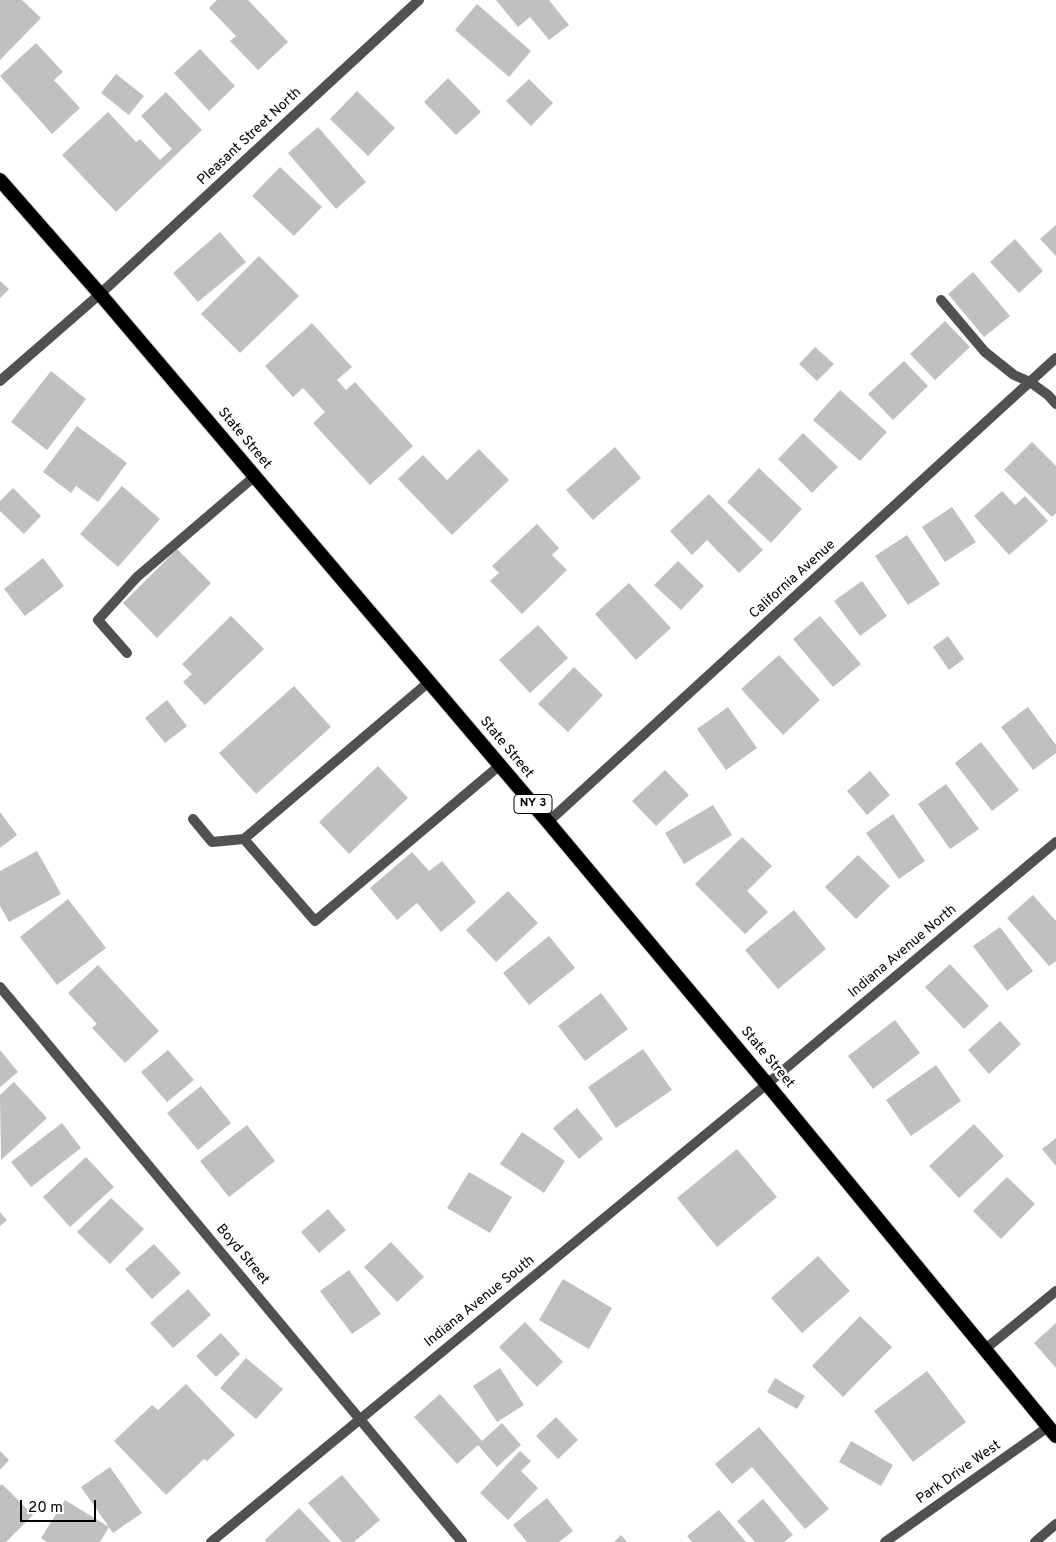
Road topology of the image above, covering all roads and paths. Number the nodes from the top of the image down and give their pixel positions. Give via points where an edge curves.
1 (419, 0) edge
2 (0, 180) edge
3 (100, 294) junction
4 (942, 300) dead end
5 (1056, 358) edge
6 (0, 380) edge
7 (1030, 382) junction
8 (1056, 404) edge
9 (255, 476) junction
10 (127, 653) dead end
11 (430, 681) junction
12 (500, 766) junction
13 (193, 819) dead end
14 (548, 822) junction
15 (244, 839) junction
16 (1056, 842) edge
17 (0, 987) edge
18 (767, 1084) junction
19 (1056, 1291) edge
20 (984, 1350) junction
21 (360, 1418) junction
22 (1052, 1432) edge
23 (1056, 1524) edge
24 (211, 1542) edge
25 (462, 1542) edge
26 (885, 1542) edge
27 (1035, 1542) edge

1 - 3 street, Pleasant Street North
2 - 3 highway, State Street / NY 3
3 - 6 street, Pleasant Street North
3 - 9 highway, State Street / NY 3
4 - 7 street via 985,352
5 - 7 street, California Avenue
7 - 8 street
7 - 14 street, California Avenue
9 - 10 street via 137,577 98,620
9 - 11 highway, State Street / NY 3
11 - 12 highway, State Street / NY 3
11 - 15 street
12 - 14 highway, State Street / NY 3
12 - 15 street via 315,921
13 - 15 street via 212,842
14 - 18 highway, State Street / NY 3
16 - 18 street, Indiana Avenue North
17 - 21 street, Boyd Street
18 - 20 highway, State Street / NY 3
18 - 21 street, Indiana Avenue South
19 - 20 street
20 - 22 highway, State Street / NY 3
21 - 24 street, Indiana Avenue South
21 - 25 street, Boyd Street
22 - 26 street, Park Drive West
23 - 27 street

